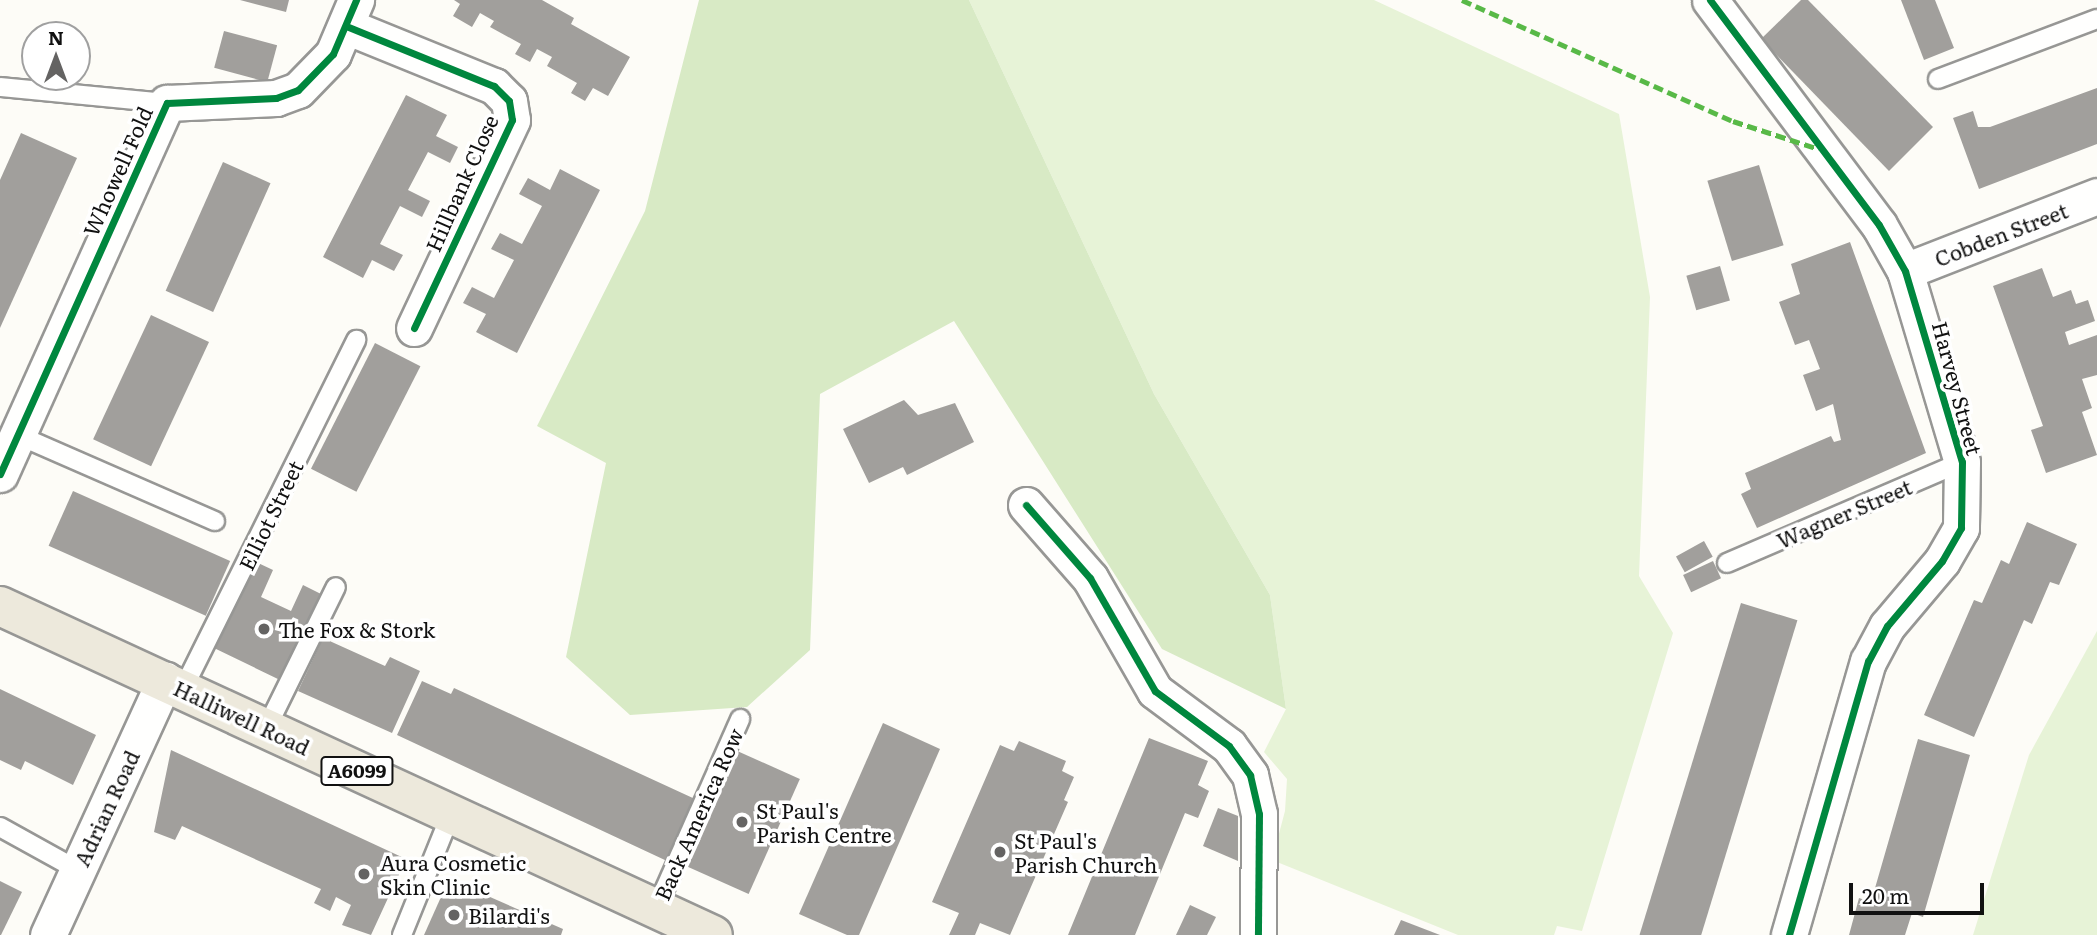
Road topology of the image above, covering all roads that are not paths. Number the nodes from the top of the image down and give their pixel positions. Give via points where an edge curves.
1 (1710, 0) edge
2 (351, 13) edge
3 (2097, 19) edge
4 (1938, 79) dead end
5 (0, 87) edge
6 (167, 103) junction
7 (2096, 200) edge
8 (1905, 271) junction
9 (414, 328) dead end
10 (356, 340) dead end
11 (18, 435) junction
12 (1962, 462) junction
13 (0, 474) edge
14 (1026, 505) dead end
15 (215, 521) dead end
16 (1727, 563) dead end
17 (336, 587) dead end
18 (0, 606) edge
19 (174, 685) junction
20 (740, 719) dead end
21 (266, 729) junction
22 (451, 814) junction
23 (0, 827) edge
24 (78, 870) junction
25 (656, 909) junction
26 (48, 935) edge
27 (402, 935) edge
28 (713, 935) edge
29 (1258, 935) edge
30 (1789, 935) edge

1 - 8 street, Harvey Street via 1879,225
2 - 6 street, Whowell Fold via 333,54 298,90 276,97
2 - 9 street, Hillbank Close via 494,86 509,100 512,120
3 - 4 lane
5 - 6 lane, Whowell Fold
6 - 11 street, Whowell Fold
7 - 8 street, Cobden Street
8 - 12 street, Harvey Street
10 - 19 lane, Elliot Street
11 - 13 street, Whowell Fold
11 - 15 lane
12 - 16 lane, Wagner Street
12 - 30 street, Harvey Street via 1961,528 1942,562 1886,626 1868,662
14 - 29 street via 1090,578 1155,691 1229,747 1250,775 1259,814
17 - 21 lane
18 - 19 main road, Halliwell Road / A6099
19 - 21 main road, Halliwell Road / A6099
19 - 24 street, Adrian Road
20 - 25 lane, Back America Row
21 - 22 main road, Halliwell Road / A6099
22 - 25 main road, Halliwell Road / A6099
22 - 27 lane
23 - 24 lane
24 - 26 street, Adrian Road
25 - 28 main road, Halliwell Road / A6099

